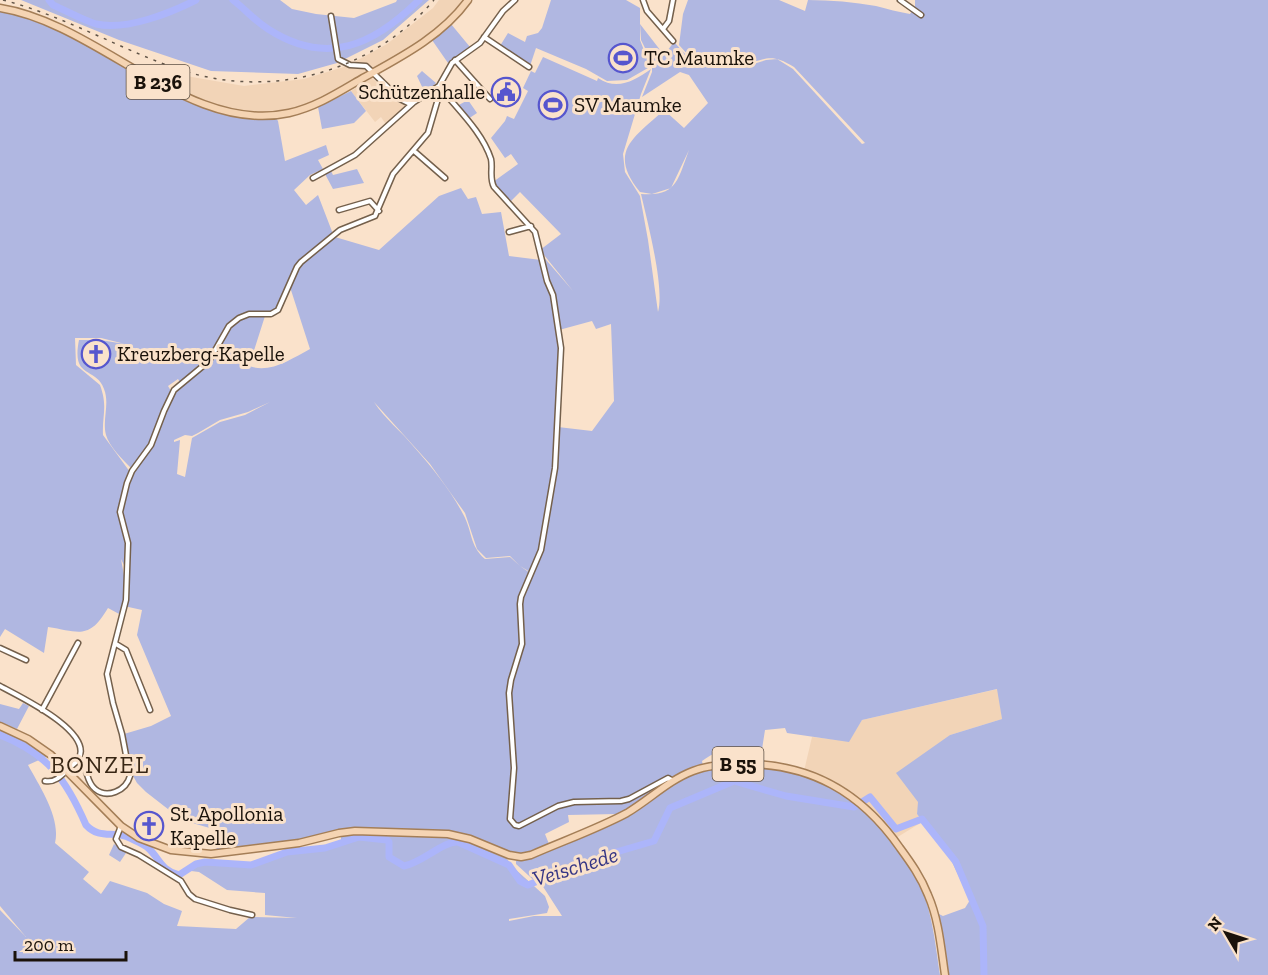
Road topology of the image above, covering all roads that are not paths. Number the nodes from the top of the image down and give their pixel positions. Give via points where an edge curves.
1 (468, 0) edge
2 (515, 0) edge
3 (643, 0) edge
4 (673, 0) edge
5 (900, 0) edge
6 (0, 8) edge
7 (921, 15) dead end
8 (331, 16) dead end
9 (663, 29) junction
10 (484, 38) junction
11 (673, 41) dead end
12 (455, 60) junction
13 (530, 67) dead end
14 (373, 72) junction
15 (439, 86) junction
16 (490, 99) dead end
17 (414, 102) junction
18 (414, 151) junction
19 (313, 178) dead end
20 (445, 178) dead end
21 (339, 210) dead end
22 (379, 211) junction
23 (531, 226) junction
24 (508, 232) dead end
25 (78, 643) dead end
26 (116, 644) junction
27 (0, 648) edge
28 (26, 660) dead end
29 (0, 686) edge
30 (42, 710) junction
31 (150, 710) dead end
32 (0, 726) edge
33 (78, 760) junction
34 (67, 770) junction
35 (45, 781) dead end
36 (674, 782) junction
37 (120, 829) junction
38 (252, 915) dead end
39 (945, 975) edge

1 - 14 main road, B 236 via 428,39
2 - 10 street
3 - 9 street
4 - 9 street via 669,21
5 - 7 street
6 - 14 main road, B 236 via 70,31 178,93 240,115 272,116 296,111 317,104
8 - 14 street via 338,59
9 - 11 street
10 - 12 street
10 - 13 street
12 - 15 street
12 - 16 street
14 - 17 street via 400,99
15 - 17 street
15 - 18 street via 430,130
15 - 23 street via 483,142 491,160 494,187
17 - 19 street via 356,155
18 - 20 street
18 - 22 street via 393,174
21 - 22 street via 370,201
22 - 26 street via 372,219 338,232 298,264 278,310 271,314 249,314 233,322 209,361 170,396 151,445 129,478 121,508 128,543 126,600
23 - 24 street
23 - 36 street via 553,295 561,348 556,461 541,550 519,604 522,644 509,693 514,768 510,819 519,826 558,806 621,801 668,778
25 - 30 street
26 - 31 street via 126,650
26 - 33 street via 108,678 129,781 118,790 101,793 91,786 85,767
27 - 28 street
29 - 30 street
30 - 33 street via 74,735 81,753
32 - 34 main road, B 55 via 28,739
33 - 34 street
34 - 35 street via 51,782
34 - 37 main road, B 55
36 - 37 main road, B 55 via 626,813 531,855 514,857 448,834 355,831 288,845 198,854 162,848
36 - 39 main road, B 55 via 706,768 767,765 817,777 856,799 898,844 929,895
37 - 38 street via 116,842 121,847 181,881 192,897

